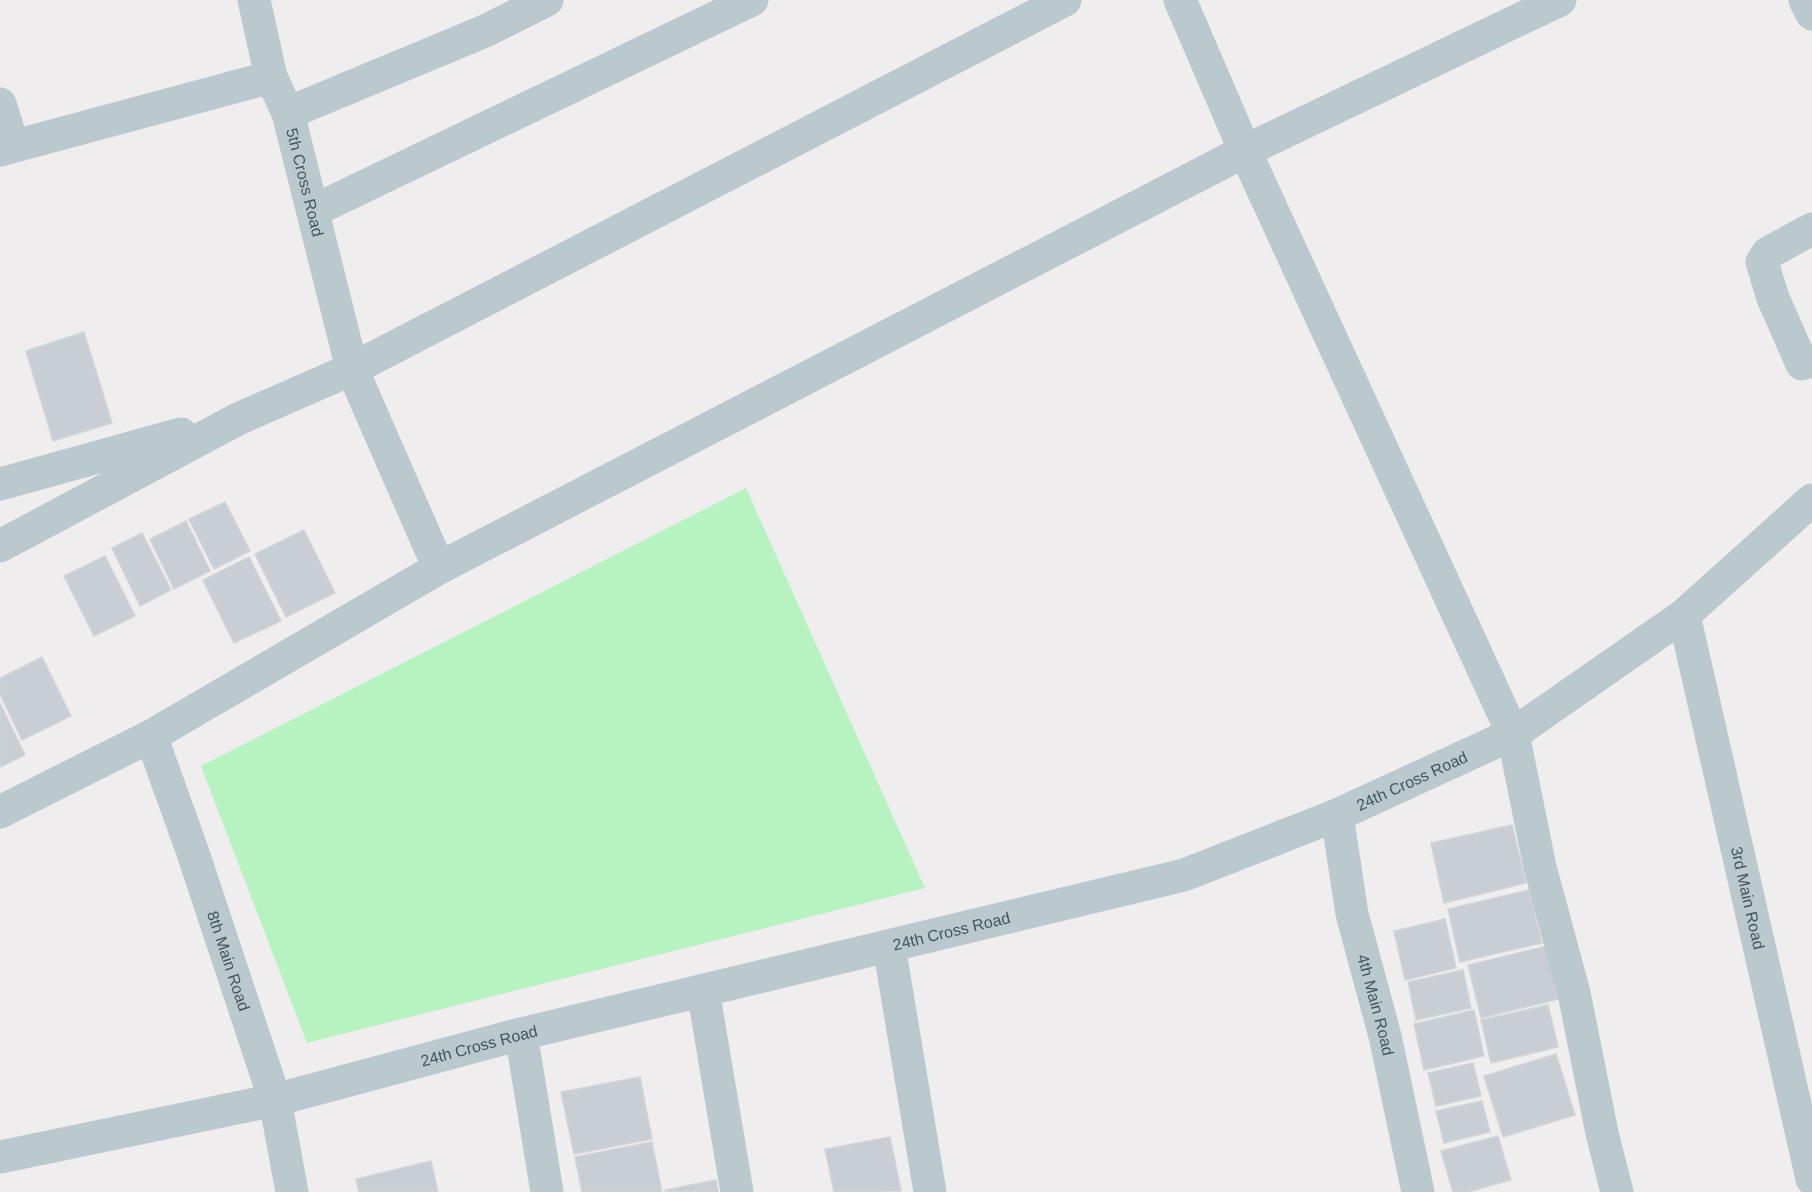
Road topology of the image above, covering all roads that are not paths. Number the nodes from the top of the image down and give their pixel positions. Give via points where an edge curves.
1 (254, 0) edge
2 (547, 0) edge
3 (752, 0) edge
4 (1065, 0) edge
5 (1180, 0) edge
6 (1560, 0) edge
7 (1805, 0) edge
8 (1812, 14) edge
9 (271, 77) junction
10 (0, 104) edge
11 (288, 113) junction
12 (6, 148) edge
13 (1245, 151) junction
14 (313, 210) junction
15 (1812, 229) edge
16 (1803, 364) dead end
17 (352, 369) junction
18 (238, 419) junction
19 (0, 484) edge
20 (1812, 500) edge
21 (0, 546) edge
22 (440, 568) junction
23 (1684, 615) junction
24 (1512, 734) junction
25 (151, 736) junction
26 (0, 813) edge
27 (1337, 815) junction
28 (889, 946) junction
29 (703, 990) junction
30 (521, 1034) junction
31 (275, 1100) junction
32 (0, 1157) edge
33 (1812, 1179) edge
34 (292, 1192) edge
35 (547, 1192) edge
36 (736, 1192) edge
37 (930, 1192) edge
38 (1418, 1192) edge
39 (1617, 1192) edge

1 - 9 street, 5th Cross Road
2 - 11 street via 485,31
3 - 14 street
4 - 17 street
5 - 13 street
6 - 13 street
7 - 8 street
9 - 11 street, 5th Cross Road
9 - 12 street
10 - 12 street
11 - 14 street, 5th Cross Road
13 - 22 street
13 - 24 street
14 - 17 street, 5th Cross Road
15 - 16 street via 1768,253 1762,262 1773,298
17 - 18 street
17 - 22 street, 5th Cross Road
18 - 19 street
18 - 21 street
20 - 23 street, 24th Cross Road
22 - 25 street
23 - 24 street, 24th Cross Road
23 - 33 street, 3rd Main Road
24 - 27 street, 24th Cross Road
24 - 39 street
25 - 26 street
25 - 31 street, 8th Main Road
27 - 28 street, 24th Cross Road via 1184,875
27 - 38 street, 4th Main Road via 1352,914
28 - 29 street, 24th Cross Road
28 - 37 street
29 - 30 street, 24th Cross Road
29 - 36 street
30 - 31 street, 24th Cross Road
30 - 35 street
31 - 32 street, 24th Cross Road
31 - 34 street, 8th Main Road

